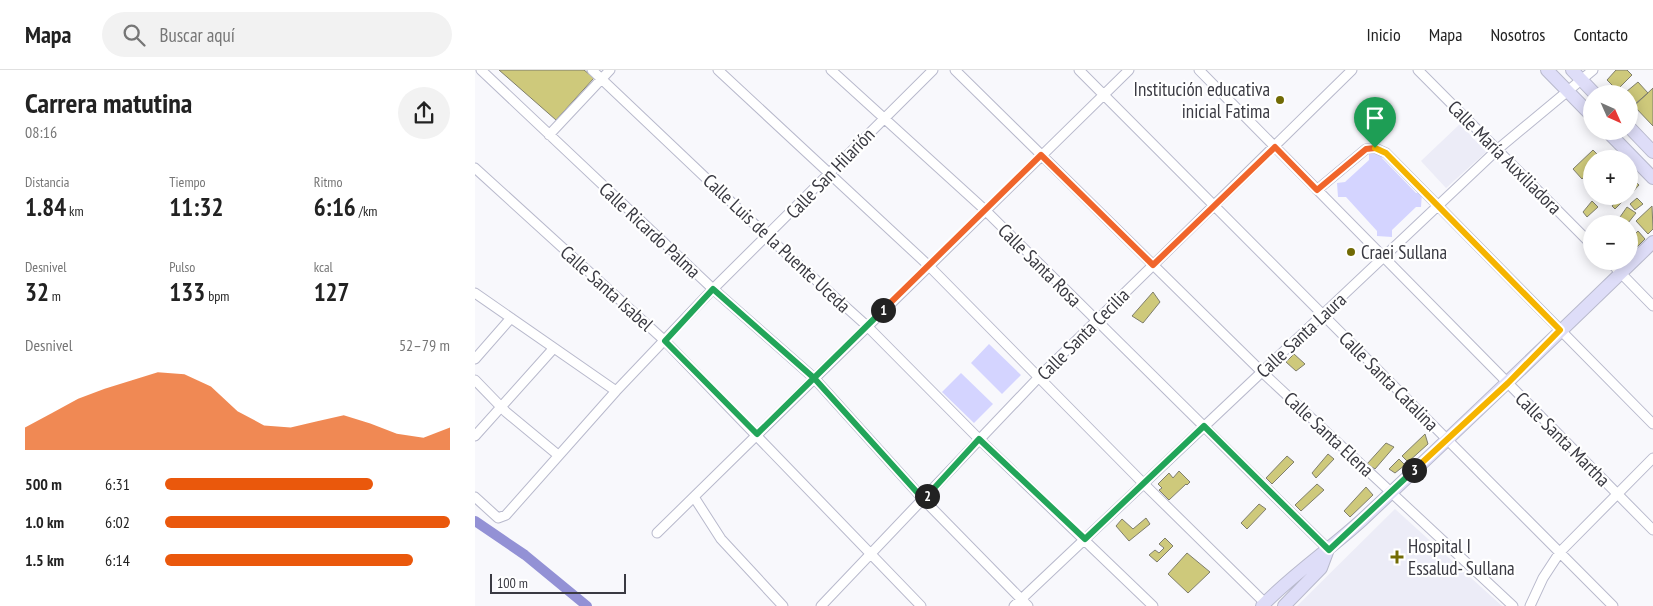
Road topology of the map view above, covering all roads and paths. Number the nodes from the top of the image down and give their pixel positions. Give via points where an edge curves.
1 (481, 70) edge
2 (593, 70) edge
3 (609, 70) edge
4 (718, 70) edge
5 (831, 70) edge
6 (933, 70) edge
7 (955, 70) edge
8 (1079, 70) edge
9 (1129, 70) edge
10 (1199, 70) edge
11 (1352, 70) edge
12 (1418, 70) edge
13 (1547, 70) edge
14 (1572, 70) edge
15 (1593, 70) edge
16 (601, 78) junction
17 (1583, 81) junction
18 (1587, 85) edge
19 (1568, 92) junction
20 (1103, 94) junction
21 (1583, 107) edge
22 (883, 119) junction
23 (549, 135) junction
24 (1638, 136) edge
25 (1616, 140) edge
26 (1275, 147) junction
27 (1498, 149) junction
28 (1653, 152) edge
29 (1041, 155) junction
30 (475, 168) edge
31 (831, 174) junction
32 (1653, 178) edge
33 (1317, 190) junction
34 (1214, 205) junction
35 (1439, 205) junction
36 (985, 210) junction
37 (768, 236) junction
38 (1583, 236) edge
39 (1653, 242) edge
40 (1383, 257) junction
41 (1153, 265) junction
42 (929, 266) junction
43 (1618, 270) edge
44 (1621, 273) junction
45 (713, 289) junction
46 (475, 293) edge
47 (1653, 306) edge
48 (1323, 314) junction
49 (511, 318) junction
50 (1096, 321) junction
51 (867, 326) junction
52 (1560, 330) junction
53 (665, 341) junction
54 (553, 349) junction
55 (475, 359) edge
56 (1262, 372) junction
57 (1039, 377) junction
58 (814, 378) junction
59 (475, 380) edge
60 (1508, 383) junction
61 (616, 391) junction
62 (500, 406) junction
63 (1653, 424) edge
64 (1204, 426) junction
65 (757, 434) junction
66 (475, 436) edge
67 (1446, 438) junction
68 (979, 439) junction
69 (558, 455) junction
70 (1653, 458) edge
71 (1143, 484) junction
72 (1392, 492) junction
73 (1617, 494) junction
74 (475, 497) edge
75 (694, 497) junction
76 (924, 500) junction
77 (1653, 530) edge
78 (657, 533) dead end
79 (1085, 539) junction
80 (1328, 551) junction
81 (1560, 552) junction
82 (872, 554) junction
83 (1021, 604) edge
84 (1263, 604) edge
85 (783, 606) edge
86 (821, 606) edge
87 (921, 606) edge
88 (1153, 606) edge
89 (1284, 606) edge
90 (1513, 606) edge
91 (1530, 606) edge
92 (1613, 606) edge

1 - 23 street, Calle Ricardo Palma
2 - 16 street, Calle Luis de la Puente Uceda
3 - 16 street
4 - 31 street
5 - 22 street, Calle Santa Rosa
6 - 22 street, Calle San Hilarión
7 - 29 street, Calle Santa Elena
8 - 20 street, Calle Santa Catalina
9 - 20 street
10 - 26 street, Calle Santa Martha
11 - 26 street, Calle Santa Cecilia
12 - 27 street, Calle María Auxiliadora
13 - 19 street
14 - 17 street
15 - 17 street, Calle Santa Laura
16 - 23 street
16 - 37 street, Calle Luis de la Puente Uceda
17 - 18 street
17 - 19 street, Calle Santa Laura
19 - 21 street
19 - 27 street, Calle Santa Laura
20 - 29 street
20 - 34 street, Calle Santa Catalina
22 - 31 street, Calle San Hilarión
22 - 36 street, Calle Santa Rosa
23 - 45 street, Calle Ricardo Palma
24 - 28 street
25 - 32 street
26 - 33 street, Calle Santa Martha
26 - 34 street, Calle Santa Cecilia
27 - 35 street, Calle Santa Laura
27 - 38 street, Calle María Auxiliadora
29 - 36 street
29 - 41 street, Calle Santa Elena
30 - 53 street, Calle Santa Isabel
31 - 37 street, Calle San Hilarión
31 - 42 street
33 - 35 street via 1366,149 1375,148 1386,153
33 - 40 street, Calle Santa Martha
34 - 41 street, Calle Santa Cecilia
34 - 48 street, Calle Santa Catalina
35 - 40 street, Calle Santa Laura
35 - 52 street
36 - 42 street
36 - 50 street, Calle Santa Rosa
37 - 45 street, Calle San Hilarión
37 - 51 street, Calle Luis de la Puente Uceda
39 - 44 street
40 - 48 street, Calle Santa Laura
40 - 60 street, Calle Santa Martha
41 - 50 street, Calle Santa Cecilia
41 - 56 street, Calle Santa Elena
42 - 51 street
42 - 57 street
43 - 44 street
44 - 47 street
44 - 52 street
45 - 53 street, Calle San Hilarión
45 - 58 street, Calle Ricardo Palma
46 - 49 street
48 - 56 street, Calle Santa Laura
48 - 67 street, Calle Santa Catalina
49 - 54 street
49 - 55 street
50 - 57 street, Calle Santa Cecilia
50 - 64 street, Calle Santa Rosa
51 - 58 street
51 - 68 street, Calle Luis de la Puente Uceda
52 - 60 street
52 - 63 street
53 - 61 street, Calle San Hilarión
53 - 65 street, Calle Santa Isabel
54 - 61 street
54 - 62 street
56 - 64 street, Calle Santa Laura
56 - 72 street, Calle Santa Elena
57 - 68 street, Calle Santa Cecilia
57 - 71 street
58 - 65 street
58 - 76 street, Calle Ricardo Palma
59 - 62 street
60 - 67 street
60 - 73 street, Calle Santa Martha
61 - 69 street, Calle San Hilarión
62 - 66 street
62 - 69 street
64 - 71 street, Calle Santa Laura
64 - 80 street, Calle Santa Rosa
65 - 75 street
65 - 82 street, Calle Santa Isabel
67 - 72 street
67 - 81 street, Calle Santa Catalina
68 - 76 street, Calle Santa Cecilia
68 - 79 street, Calle Luis de la Puente Uceda
69 - 74 street, Calle San Hilarión via 502,517 498,518
70 - 73 street
71 - 79 street, Calle Santa Laura
71 - 84 street
72 - 80 street
72 - 90 street, Calle Santa Elena
73 - 77 street, Calle Santa Martha
73 - 81 street
75 - 78 street
75 - 85 street via 721,539
76 - 82 street, Calle Santa Cecilia
76 - 83 street, Calle Ricardo Palma
79 - 83 street, Calle Santa Laura
79 - 88 street, Calle Luis de la Puente Uceda
80 - 84 street via 1312,560
80 - 89 street via 1321,568
81 - 91 street
81 - 92 street, Calle Santa Catalina
82 - 86 street, Calle Santa Cecilia
82 - 87 street, Calle Santa Isabel

